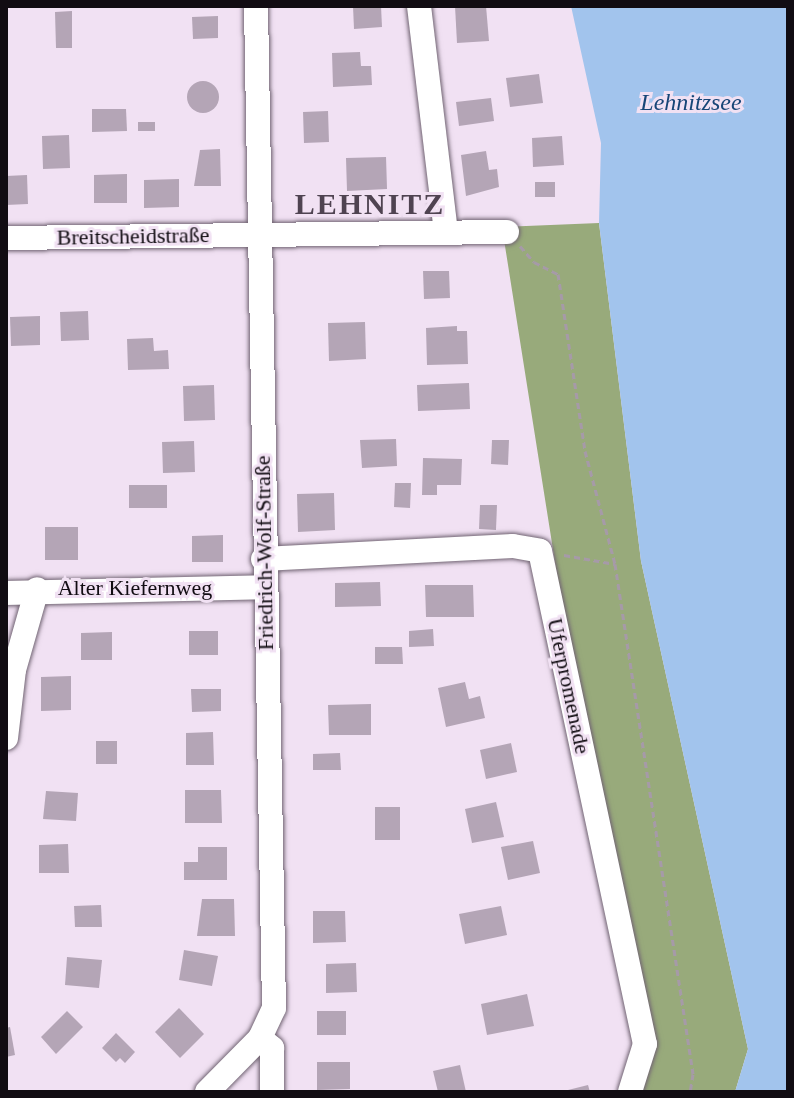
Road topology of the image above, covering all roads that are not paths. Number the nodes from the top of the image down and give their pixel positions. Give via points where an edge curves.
1 (256, 6) edge
2 (419, 6) edge
3 (446, 231) junction
4 (507, 232) road end
5 (260, 235) junction
6 (6, 238) edge
7 (263, 559) junction
8 (263, 587) junction
9 (37, 589) junction
10 (6, 593) edge
11 (6, 738) edge
12 (260, 1038) junction
13 (207, 1092) edge
14 (272, 1092) edge
15 (630, 1092) edge

1 - 5 street, Friedrich-Wolf-Straße
2 - 3 street
3 - 4 street, Breitscheidstraße
3 - 5 street, Breitscheidstraße
5 - 6 street, Breitscheidstraße
5 - 7 street, Friedrich-Wolf-Straße
7 - 8 street, Friedrich-Wolf-Straße
7 - 15 street, Uferpromenade via 513,546 540,551 645,1044
8 - 9 street, Alter Kiefernweg
8 - 12 street, Friedrich-Wolf-Straße via 274,1008
9 - 10 street, Alter Kiefernweg
9 - 11 street via 14,670
12 - 13 street
12 - 14 street via 272,1048

